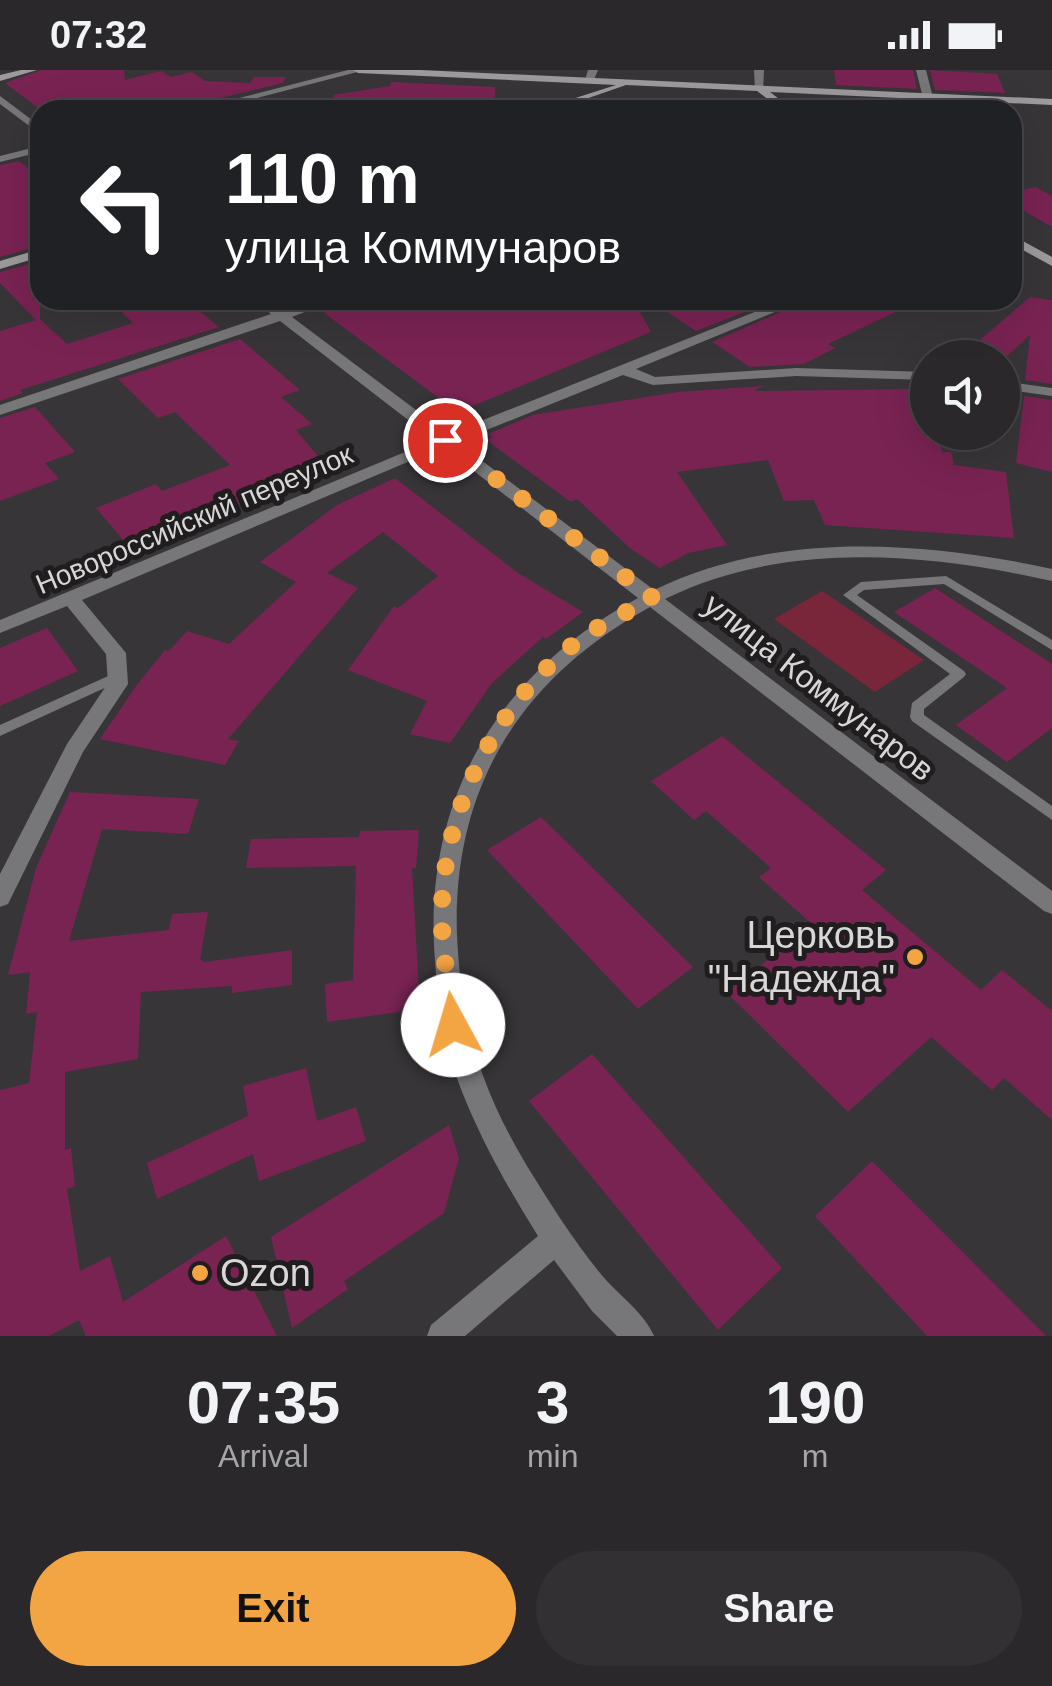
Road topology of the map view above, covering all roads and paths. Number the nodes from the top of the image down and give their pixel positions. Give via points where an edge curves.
1 (32, 70) edge
2 (360, 70) edge
3 (760, 70) edge
4 (920, 70) edge
5 (430, 71) edge
6 (592, 75) edge
7 (0, 78) edge
8 (625, 82) junction
9 (760, 89) junction
10 (928, 95) junction
11 (0, 98) edge
12 (238, 100) edge
13 (579, 100) edge
14 (775, 100) edge
15 (929, 100) edge
16 (1017, 100) edge
17 (1022, 100) edge
18 (1052, 102) edge
19 (30, 123) edge
20 (30, 151) edge
21 (0, 158) edge
22 (1022, 246) edge
23 (30, 256) edge
24 (1052, 262) edge
25 (0, 265) edge
26 (274, 310) edge
27 (299, 310) edge
28 (772, 310) edge
29 (282, 316) junction
30 (622, 370) junction
31 (910, 375) edge
32 (1020, 387) edge
33 (1052, 392) edge
34 (0, 410) edge
35 (445, 440) junction
36 (1052, 575) edge
37 (70, 598) junction
38 (653, 598) junction
39 (0, 627) edge
40 (1052, 646) edge
41 (118, 677) junction
42 (0, 730) edge
43 (1052, 814) edge
44 (0, 897) edge
45 (1052, 904) edge
46 (556, 1240) junction
47 (442, 1336) edge
48 (639, 1336) edge

1 - 7 street
2 - 5 street
2 - 12 street
3 - 9 street
4 - 10 street
5 - 6 street
6 - 8 street
8 - 9 street
8 - 13 street
9 - 10 street
9 - 14 street
10 - 15 street
10 - 16 street
11 - 19 street
17 - 18 street
20 - 21 street
22 - 24 street
23 - 25 street
26 - 29 street, улица Коммунаров
27 - 29 street
28 - 30 street, Новороссийский переулок
29 - 34 street
29 - 35 street, улица Коммунаров
30 - 31 street via 652,381 796,372
30 - 35 street, Новороссийский переулок
32 - 33 street
35 - 37 street, Новороссийский переулок
35 - 38 street, улица Коммунаров
36 - 38 street via 893,551 804,555 714,572
37 - 39 street, Новороссийский переулок
37 - 41 street via 116,652
38 - 45 street, улица Коммунаров
38 - 46 street via 586,636 535,680 484,750 453,826 444,884 453,1025 490,1128
40 - 43 lane via 946,580 861,586 849,595 959,674 917,707 917,716
41 - 42 lane
41 - 44 street
46 - 47 street
46 - 48 street

